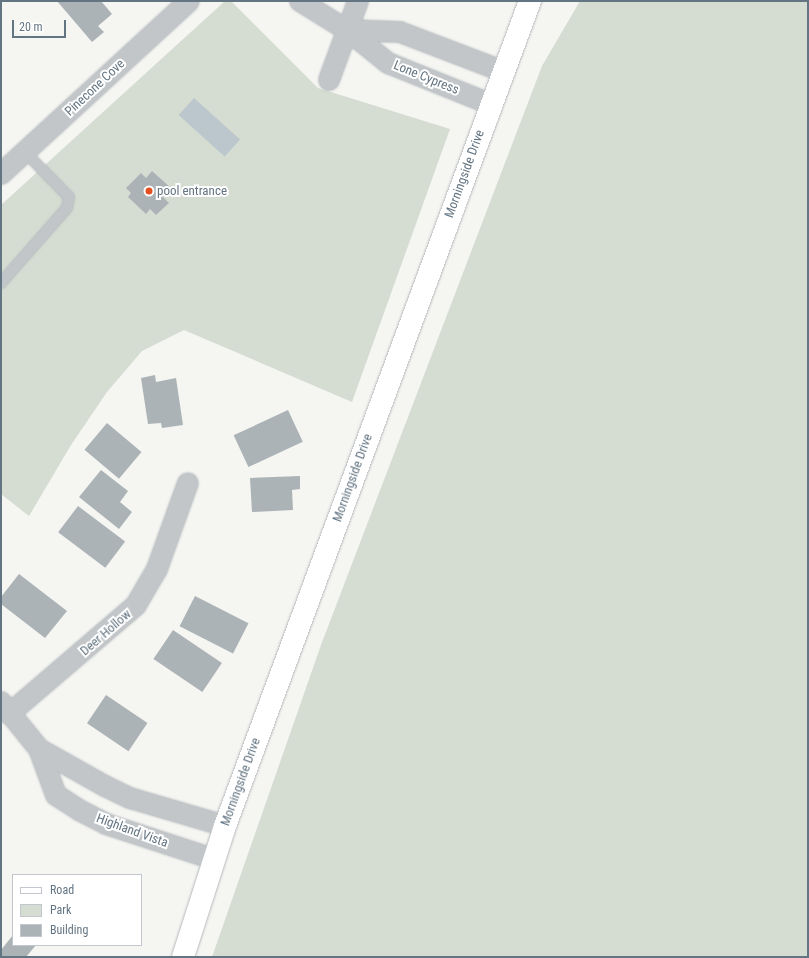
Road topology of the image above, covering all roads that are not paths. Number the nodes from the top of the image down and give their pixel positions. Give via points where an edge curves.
1 (189, 1) edge
2 (300, 1) edge
3 (358, 1) edge
4 (530, 1) edge
5 (347, 30) junction
6 (502, 71) junction
7 (329, 80) dead end
8 (490, 104) junction
9 (25, 152) junction
10 (1, 174) edge
11 (1, 283) edge
12 (188, 483) dead end
13 (5, 708) edge
14 (40, 749) junction
15 (225, 826) junction
16 (213, 859) junction
17 (184, 957) edge

1 - 9 street, Pinecone Cove
2 - 5 street, Lone Cypress
3 - 5 street
4 - 6 street, Morningside Drive
5 - 6 street, Lone Cypress via 400,32
5 - 7 street
5 - 8 street, Lone Cypress via 388,63
6 - 8 street, Morningside Drive
8 - 15 street, Morningside Drive
9 - 10 street, Pinecone Cove
9 - 11 lane via 69,197 67,208
12 - 13 street, Deer Hollow via 157,569 136,605
13 - 14 street, Highland Vista
14 - 15 street, Highland Vista via 130,798
14 - 16 street, Highland Vista via 56,795 79,810 106,824
15 - 16 street, Morningside Drive
16 - 17 street, Morningside Drive

